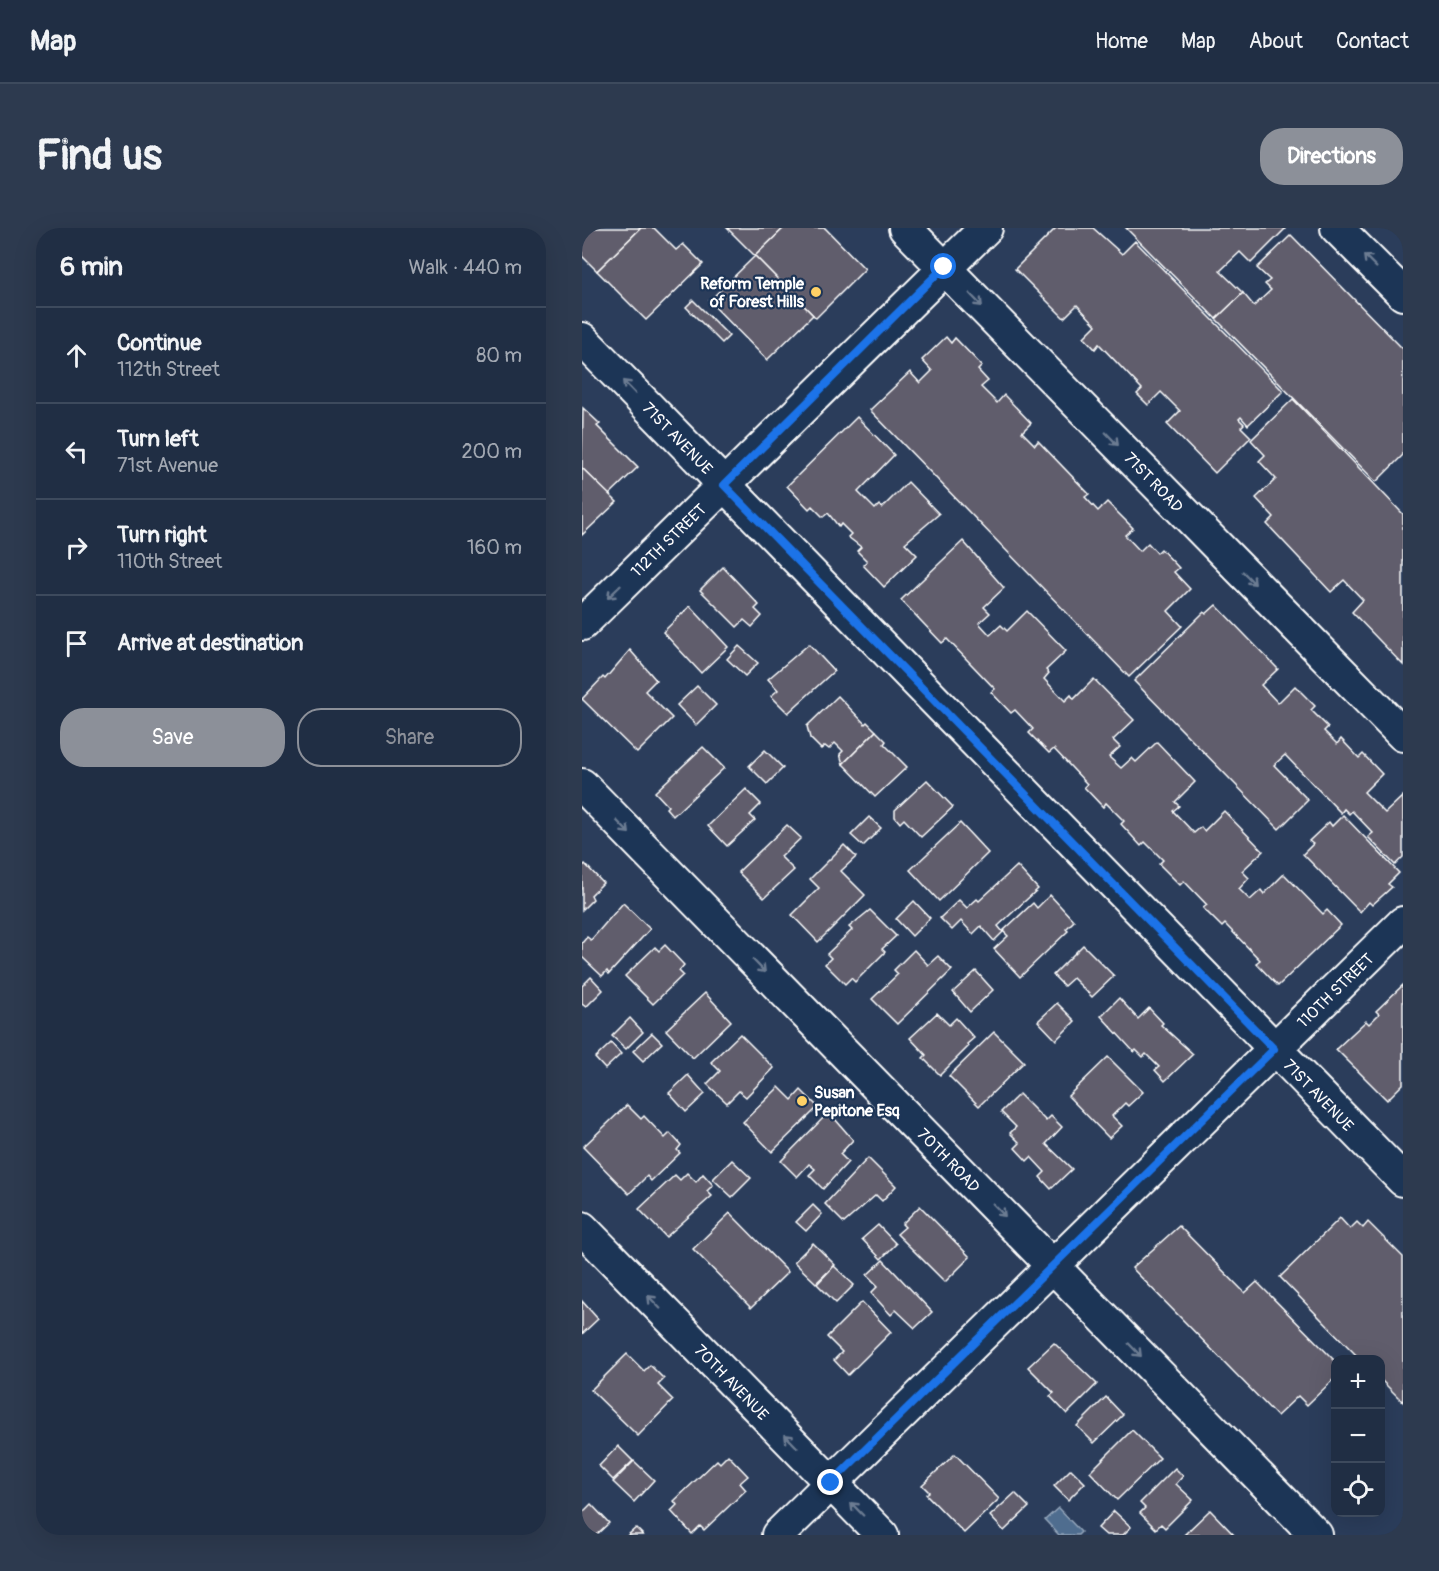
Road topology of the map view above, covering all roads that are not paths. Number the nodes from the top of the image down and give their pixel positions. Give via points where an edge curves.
1 (905, 228) edge
2 (986, 228) edge
3 (1337, 228) edge
4 (944, 267) junction
5 (1403, 294) edge
6 (582, 339) edge
7 (724, 485) junction
8 (582, 624) edge
9 (1403, 735) edge
10 (582, 785) edge
11 (1403, 923) edge
12 (1274, 1049) junction
13 (1403, 1180) edge
14 (582, 1228) edge
15 (1052, 1265) junction
16 (831, 1483) junction
17 (778, 1535) edge
18 (882, 1535) edge
19 (1316, 1535) edge

1 - 4 street, 71ST ROAD
2 - 4 street, 112TH STREET
5 -> 3 street
4 - 7 street, 112TH STREET
4 -> 9 street, 71ST ROAD
7 -> 6 street, 71ST AVENUE
7 -> 8 street, 112TH STREET
7 - 12 street, 71ST AVENUE
10 -> 15 street, 70TH ROAD
11 - 12 street, 110TH STREET
12 - 13 street, 71ST AVENUE
12 - 15 street, 110TH STREET
16 -> 14 street, 70TH AVENUE
15 - 16 street, 110TH STREET
15 -> 19 street, 70TH ROAD
16 - 17 street, 110TH STREET
18 -> 16 street, 70TH AVENUE

